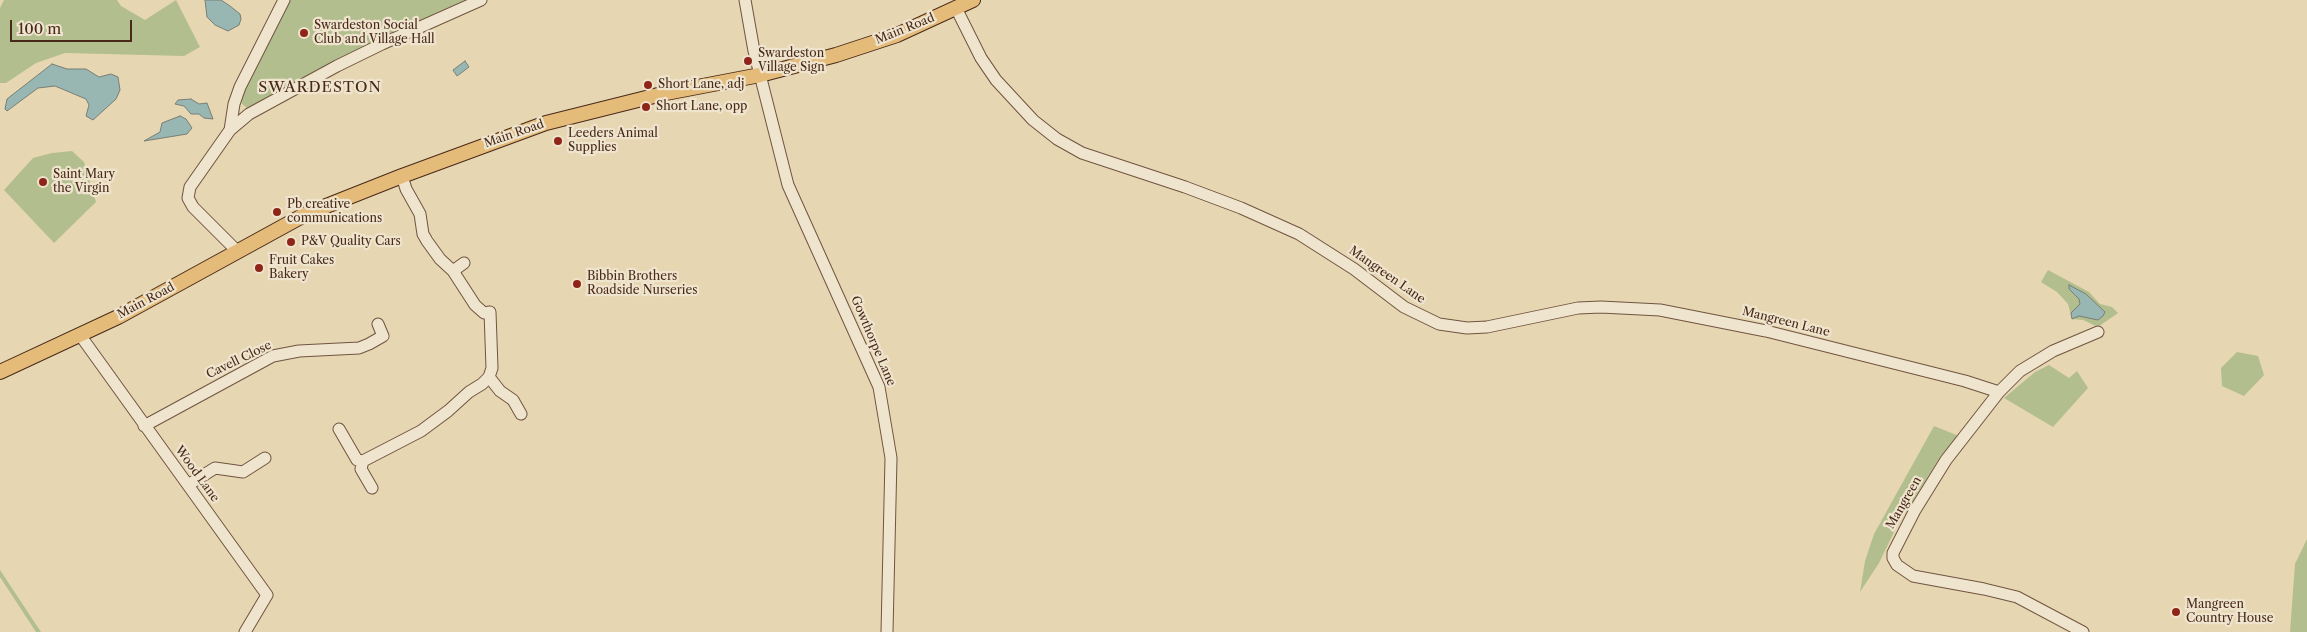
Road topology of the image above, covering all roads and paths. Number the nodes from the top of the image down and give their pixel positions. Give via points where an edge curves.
1 (284, 0) edge
2 (481, 0) edge
3 (745, 0) edge
4 (973, 0) edge
5 (956, 8) junction
6 (760, 75) junction
7 (230, 130) junction
8 (402, 176) junction
9 (237, 251) junction
10 (464, 263) dead end
11 (453, 271) junction
12 (378, 324) dead end
13 (2098, 332) dead end
14 (80, 335) junction
15 (0, 372) edge
16 (489, 377) junction
17 (1999, 392) junction
18 (521, 414) dead end
19 (144, 426) junction
20 (338, 429) dead end
21 (265, 458) dead end
22 (362, 461) junction
23 (188, 485) junction
24 (372, 488) dead end
25 (245, 632) edge
26 (887, 632) edge
27 (2083, 632) edge

1 - 7 street via 240,87
2 - 7 street via 337,66 249,114
3 - 6 street, Gowthorpe Lane
4 - 5 main road, Main Road
5 - 6 main road, Main Road via 896,35
5 - 17 street, Mangreen Lane via 996,80 1033,120 1056,139 1082,153 1204,194 1299,234 1354,268 1404,307 1439,324 1487,327 1578,308 1660,310 1766,331
6 - 8 main road, Main Road via 666,93 552,121
6 - 26 street, Gowthorpe Lane via 788,186 879,387 891,458
7 - 9 street via 190,186 188,198
8 - 9 main road, Main Road via 306,214
8 - 11 street via 420,214 423,234 440,259
9 - 14 main road, Main Road
10 - 11 street
11 - 16 street via 474,305 484,313 490,312 492,368
12 - 19 street, Cavell Close via 385,341 359,348 299,351 273,356
13 - 17 street, Mangreen via 2053,351 2020,372
14 - 15 main road, Main Road
14 - 19 street, Wood Lane
16 - 18 street via 513,400
16 - 22 street via 421,431
17 - 27 street, Mangreen via 1929,486 1894,549 1893,558 1904,572 1913,576 2017,597
19 - 23 street, Wood Lane
20 - 22 street via 357,460
21 - 23 street via 243,472 215,468
22 - 24 street via 361,469
23 - 25 street, Wood Lane via 267,595

